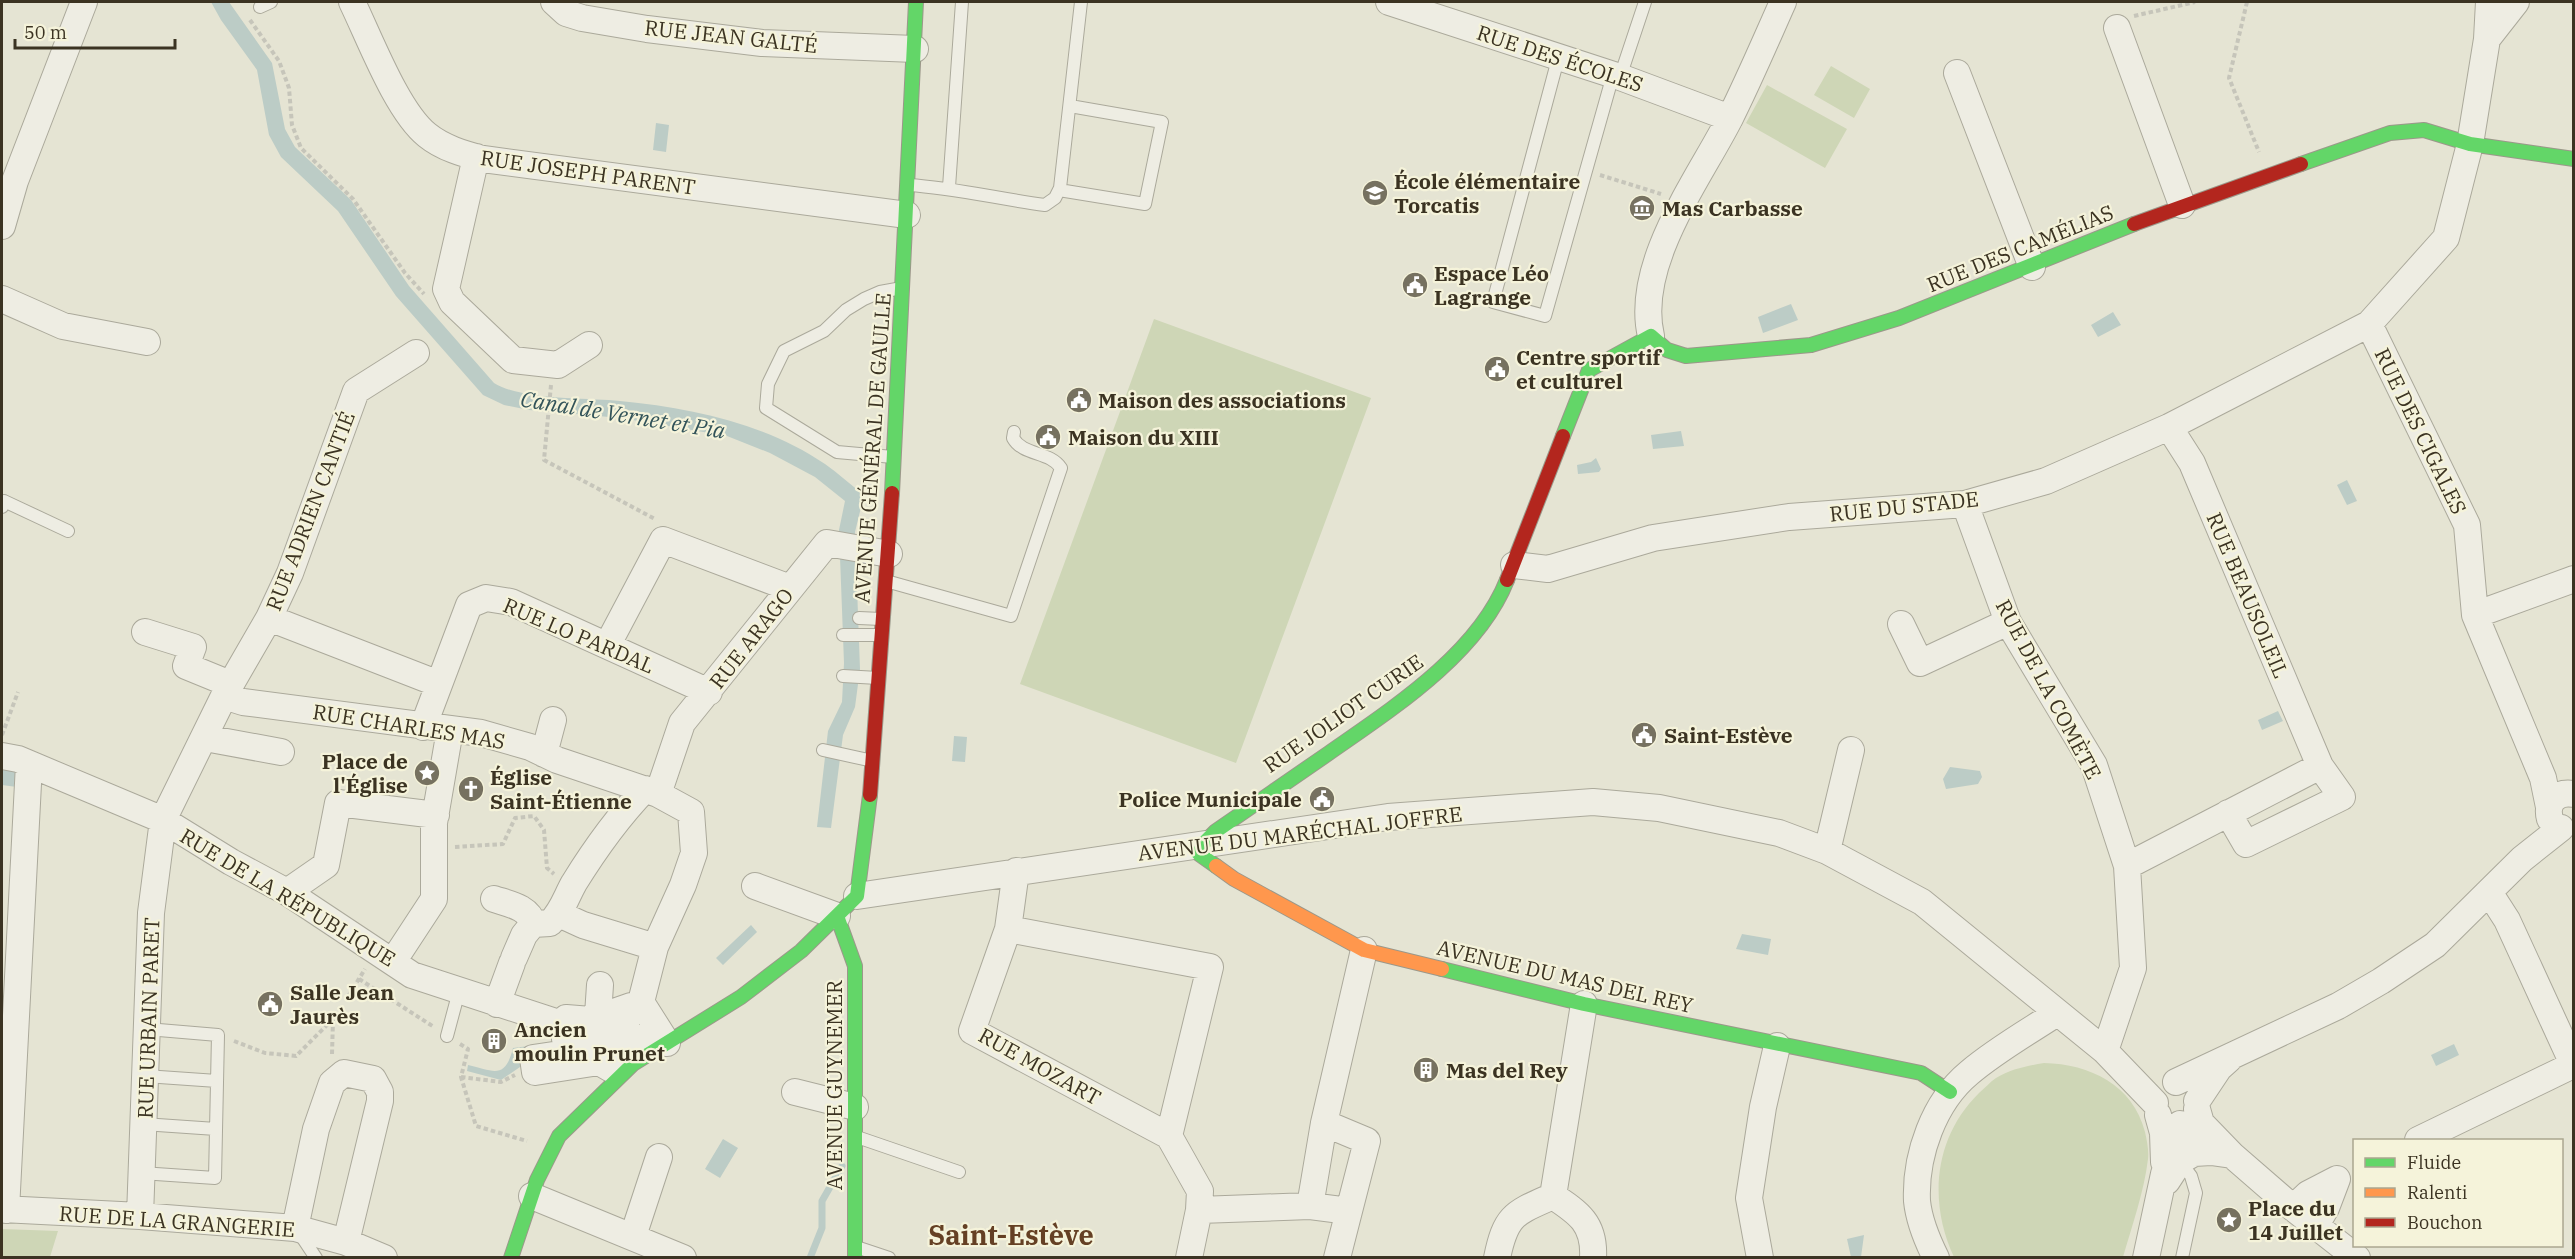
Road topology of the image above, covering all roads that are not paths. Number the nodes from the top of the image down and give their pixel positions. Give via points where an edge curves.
1 (84, 2) edge
2 (352, 2) edge
3 (554, 2) edge
4 (916, 2) edge
5 (962, 2) edge
6 (1081, 2) edge
7 (1645, 2) edge
8 (1783, 2) edge
9 (2489, 2) edge
10 (2516, 2) edge
11 (1396, 3) edge
12 (2117, 28) road end
13 (2487, 39) junction
14 (915, 49) junction
15 (1558, 58) junction
16 (1957, 73) dead end
17 (1617, 76) junction
18 (1070, 106) junction
19 (1730, 118) junction
20 (2470, 144) junction
21 (476, 157) junction
22 (2574, 159) edge
23 (8, 179) edge
24 (908, 185) junction
25 (949, 187) junction
26 (1059, 190) junction
27 (2182, 205) junction
28 (907, 215) junction
29 (2, 226) edge
30 (2032, 267) junction
31 (903, 288) junction
32 (2, 299) edge
33 (2369, 324) junction
34 (1651, 336) junction
35 (147, 342) dead end
36 (589, 345) dead end
37 (416, 353) dead end
38 (2169, 427) junction
39 (1014, 432) dead end
40 (894, 458) junction
41 (1965, 504) junction
42 (2, 507) edge
43 (68, 531) dead end
44 (889, 554) junction
45 (1514, 565) junction
46 (2574, 579) edge
47 (885, 580) junction
48 (790, 588) junction
49 (2475, 615) junction
50 (269, 618) junction
51 (859, 618) dead end
52 (883, 619) junction
53 (2008, 622) junction
54 (1901, 624) dead end
55 (145, 632) dead end
56 (843, 635) dead end
57 (882, 635) junction
58 (608, 644) junction
59 (843, 676) dead end
60 (879, 678) junction
61 (439, 684) junction
62 (227, 690) junction
63 (709, 692) junction
64 (553, 720) dead end
65 (423, 727) junction
66 (450, 730) junction
67 (205, 738) junction
68 (823, 750) dead end
69 (1851, 750) dead end
70 (281, 752) dead end
71 (544, 754) junction
72 (2, 756) edge
73 (874, 762) junction
74 (28, 764) junction
75 (2320, 766) junction
76 (651, 791) junction
77 (2562, 810) edge
78 (2228, 813) junction
79 (435, 819) junction
80 (163, 820) junction
81 (1203, 844) junction
82 (1827, 851) junction
83 (2127, 866) junction
84 (1016, 871) junction
85 (755, 886) dead end
86 (287, 892) junction
87 (2489, 892) junction
88 (857, 896) junction
89 (494, 899) dead end
90 (559, 914) junction
91 (837, 916) junction
92 (533, 924) junction
93 (1008, 929) junction
94 (655, 947) junction
95 (1364, 950) junction
96 (394, 962) junction
97 (600, 985) dead end
98 (459, 991) junction
99 (493, 1003) junction
100 (1584, 1004) junction
101 (2057, 1012) junction
102 (598, 1023) junction
103 (565, 1026) junction
104 (147, 1029) junction
105 (624, 1034) junction
106 (447, 1036) road end
107 (667, 1043) junction
108 (1777, 1046) junction
109 (2106, 1051) junction
110 (2573, 1066) edge
111 (145, 1076) junction
112 (217, 1082) junction
113 (795, 1092) dead end
114 (1950, 1092) junction
115 (855, 1107) junction
116 (1324, 1123) junction
117 (143, 1124) junction
118 (2174, 1126) junction
119 (216, 1129) junction
120 (1169, 1136) junction
121 (856, 1137) junction
122 (2420, 1139) edge
123 (2232, 1155) junction
124 (659, 1157) dead end
125 (958, 1172) dead end
126 (141, 1173) junction
127 (2346, 1175) edge
128 (532, 1196) junction
129 (1554, 1196) junction
130 (1310, 1206) junction
131 (2293, 1208) junction
132 (4, 1210) edge
133 (1199, 1210) junction
134 (1349, 1211) junction
135 (140, 1216) junction
136 (2316, 1225) junction
137 (295, 1228) junction
138 (633, 1236) junction
139 (346, 1242) junction
140 (855, 1252) edge
141 (316, 1257) edge
142 (384, 1257) edge
143 (511, 1257) edge
144 (683, 1257) edge
145 (889, 1257) edge
146 (1189, 1257) edge
147 (1337, 1257) edge
148 (1497, 1257) edge
149 (1593, 1257) edge
150 (1760, 1257) edge
151 (1936, 1257) edge
152 (2146, 1257) edge
153 (2182, 1257) edge
154 (2358, 1257) edge

1 - 23 street
2 - 21 street, RUE JOSEPH PARENT via 412,121 429,137
3 - 14 street, RUE JEAN GALTÉ via 566,13 582,18 647,29 762,43
4 - 14 street, AVENUE GÉNÉRAL DE GAULLE
5 - 25 lane
6 - 18 lane
7 - 17 lane
8 - 19 street
9 - 13 street
10 - 13 street
11 - 15 street, RUE DES ÉCOLES
12 - 27 street
13 - 20 street
14 - 24 street, AVENUE GÉNÉRAL DE GAULLE
15 - 17 street, RUE DES ÉCOLES
15 - 17 lane via 1493,302 1545,316
16 - 30 street
17 - 19 street, RUE DES ÉCOLES
18 - 26 lane
18 - 26 lane via 1162,122 1145,204
19 - 34 street via 1681,203 1651,282 1646,316
20 - 22 street, RUE DES CAMÉLIAS
20 - 27 street, RUE DES CAMÉLIAS via 2424,129 2390,133
20 - 33 street via 2446,238
21 - 28 street, RUE JOSEPH PARENT
21 - 36 street via 446,289 453,302 513,360 558,365
23 - 29 street
24 - 25 lane
24 - 28 street, AVENUE GÉNÉRAL DE GAULLE
25 - 26 lane via 975,195 1045,205
27 - 30 street, RUE DES CAMÉLIAS
28 - 31 street, AVENUE GÉNÉRAL DE GAULLE
30 - 34 street, RUE DES CAMÉLIAS via 1899,318 1811,345 1686,356 1667,350
31 - 40 street, AVENUE GÉNÉRAL DE GAULLE
31 - 40 lane via 864,299 824,331 784,351 768,384 766,408 837,452
32 - 35 street via 63,326
33 - 38 street, RUE DU STADE
33 - 49 street, RUE DES CIGALES via 2467,525
34 - 45 street, RUE JOLIOT CURIE via 1589,370
37 - 50 street, RUE ADRIEN CANTIÉ via 356,391 290,573
38 - 41 street, RUE DU STADE via 2046,481
38 - 75 street, RUE BEAUSOLEIL via 2192,463
39 - 47 lane via 1017,446 1056,461 1061,468 1011,616
40 - 44 street, AVENUE GÉNÉRAL DE GAULLE
41 - 45 street, RUE DU STADE via 1789,517 1653,538 1548,569
41 - 53 street, RUE DE LA COMÈTE
42 - 43 lane via 4,501
44 - 47 street, AVENUE GÉNÉRAL DE GAULLE
44 - 48 street, RUE ARAGO via 827,543
45 - 81 street, RUE JOLIOT CURIE via 1499,600 1448,663 1393,710 1260,798
46 - 49 street
47 - 52 street, AVENUE GÉNÉRAL DE GAULLE
48 - 58 street via 663,540
48 - 63 street, RUE ARAGO
49 - 77 street, RUE DES CIGALES via 2543,778
50 - 61 street
50 - 62 street, RUE ADRIEN CANTIÉ
51 - 52 lane
52 - 57 street, AVENUE GÉNÉRAL DE GAULLE
53 - 54 street via 1920,663
53 - 83 street, RUE DE LA COMÈTE via 2094,765
55 - 62 street, RUE CHARLES MAS via 193,647 186,666
56 - 57 lane
57 - 60 street, AVENUE GÉNÉRAL DE GAULLE
58 - 61 street, RUE LO PARDAL via 511,602 486,598 469,604
58 - 63 street, RUE LO PARDAL
59 - 60 lane
60 - 73 street, AVENUE GÉNÉRAL DE GAULLE
61 - 65 street, RUE LO PARDAL
62 - 65 street, RUE CHARLES MAS via 243,702
62 - 67 street, RUE ADRIEN CANTIÉ
63 - 76 street, RUE ARAGO via 682,723
64 - 71 street
65 - 66 street, RUE CHARLES MAS
66 - 71 street, RUE CHARLES MAS via 482,733
66 - 79 street
67 - 70 street
67 - 80 street, RUE ADRIEN CANTIÉ
68 - 73 lane
69 - 82 street
71 - 76 street, RUE CHARLES MAS
72 - 74 street, RUE DE LA RÉPUBLIQUE
73 - 88 street, AVENUE GÉNÉRAL DE GAULLE
74 - 80 street, RUE DE LA RÉPUBLIQUE
74 - 132 street
75 - 78 street
75 - 78 street, RUE BEAUSOLEIL via 2342,797 2246,844
76 - 90 street via 616,819
76 - 94 street, RUE CHARLES MAS via 691,812 694,853
77 - 87 street
78 - 83 street
79 - 86 street via 338,803 326,865
79 - 96 street via 434,899
80 - 86 street, RUE DE LA RÉPUBLIQUE
80 - 104 street, RUE URBAIN PARET via 151,913
81 - 82 street, AVENUE DU MARÉCHAL JOFFRE via 1388,817 1593,802 1718,819 1779,833
81 - 84 street, AVENUE DU MARÉCHAL JOFFRE
81 - 95 street, AVENUE DU MAS DEL REY via 1199,854 1234,879
82 - 101 street, AVENUE DU MARÉCHAL JOFFRE via 1922,902
83 - 109 street, RUE DE LA COMÈTE via 2133,968
84 - 88 street, AVENUE DU MARÉCHAL JOFFRE
84 - 93 street
85 - 91 street
86 - 96 street, RUE DE LA RÉPUBLIQUE
87 - 110 street via 2507,920
87 - 118 street via 2435,945 2381,981 2338,1006 2233,1055
88 - 91 street
89 - 92 street via 521,908
90 - 92 street via 550,923
90 - 94 street
91 - 107 street via 801,951 741,997
91 - 115 street, AVENUE GUYNEMER via 855,966
92 - 99 street via 524,935
93 - 120 street, RUE MOZART via 972,1032
93 - 120 street via 1210,967
94 - 107 street via 641,1002
95 - 100 street, AVENUE DU MAS DEL REY
95 - 116 street
96 - 98 street, RUE DE LA RÉPUBLIQUE
97 - 102 street
98 - 99 street, RUE DE LA RÉPUBLIQUE
98 - 106 lane
99 - 103 street
100 - 108 street, AVENUE DU MAS DEL REY
100 - 129 street
101 - 109 street, AVENUE DU MARÉCHAL JOFFRE
101 - 114 street via 1969,1072
102 - 103 street
102 - 105 street
103 - 105 street via 565,1039 605,1034 607,1047 534,1058 535,1072 599,1062 611,1069 621,1059 618,1053
104 - 111 street, RUE URBAIN PARET
104 - 112 lane via 218,1035
105 - 107 street
107 - 128 street via 633,1064 559,1136
108 - 114 street, AVENUE DU MAS DEL REY via 1921,1073
108 - 150 street via 1749,1198
109 - 118 street, AVENUE DU MARÉCHAL JOFFRE
110 - 122 street
111 - 112 lane
111 - 117 street, RUE URBAIN PARET
112 - 119 lane
113 - 115 street
114 - 151 street via 1934,1119 1922,1161 1917,1201 1924,1234
115 - 121 street, AVENUE GUYNEMER
116 - 130 street
116 - 134 street via 1367,1141
117 - 119 lane
117 - 126 street, RUE URBAIN PARET
118 - 123 street via 2201,1123
118 - 123 street via 2194,1154
118 - 152 street
118 - 153 lane via 2196,1193
119 - 126 lane via 215,1178
120 - 133 street via 1200,1191
121 - 125 lane
121 - 140 street, AVENUE GUYNEMER
123 - 131 street
124 - 138 street
126 - 135 street, RUE URBAIN PARET
127 - 131 street via 2308,1194
127 - 136 street
128 - 138 street
128 - 143 street
129 - 148 street via 1516,1213 1502,1234
129 - 149 street via 1582,1215 1594,1242
130 - 133 street
130 - 134 street
131 - 136 street
132 - 135 street, RUE DE LA GRANGERIE
133 - 146 street
134 - 147 street
135 - 137 street, RUE DE LA GRANGERIE
136 - 154 street
137 - 139 street, RUE DE LA GRANGERIE
137 - 139 street via 316,1129 332,1083 344,1073 373,1079 380,1101
137 - 141 lane
138 - 144 street
139 - 142 street, RUE DE LA GRANGERIE
140 - 145 lane

